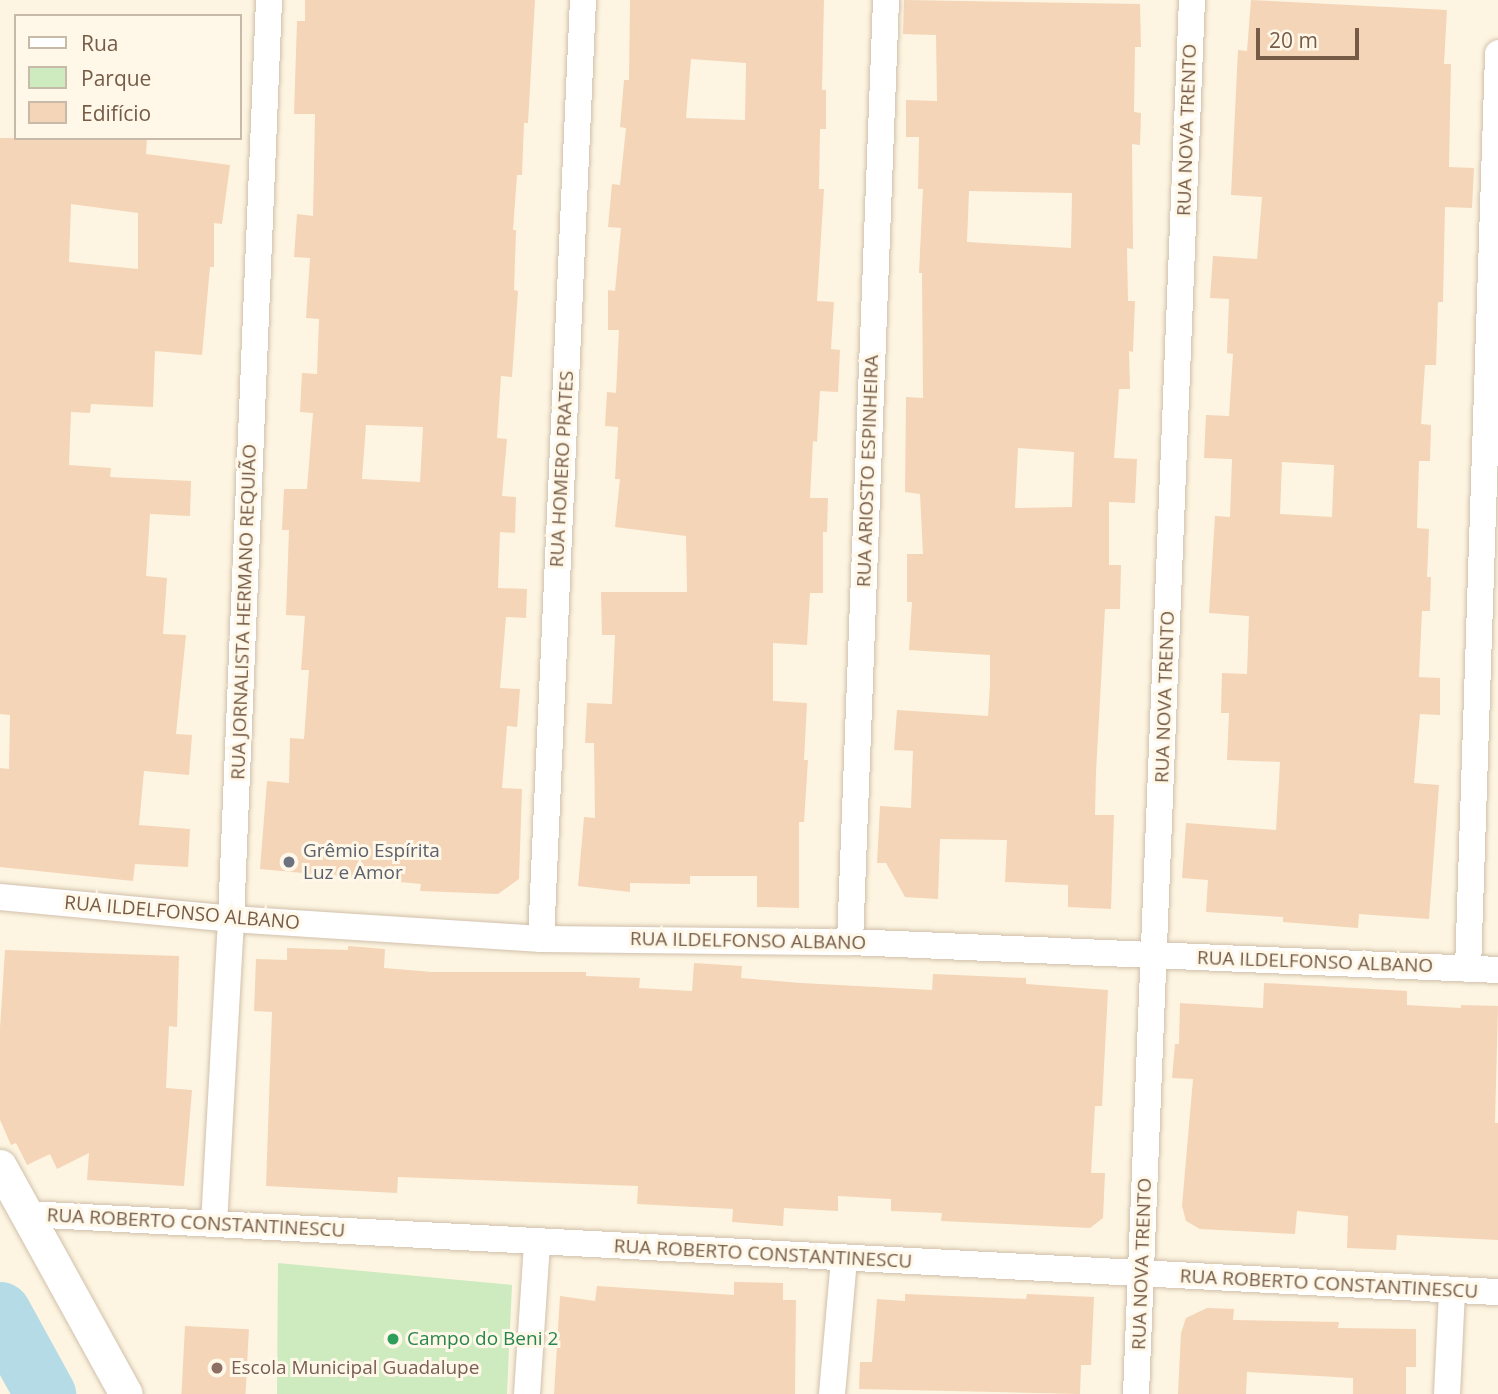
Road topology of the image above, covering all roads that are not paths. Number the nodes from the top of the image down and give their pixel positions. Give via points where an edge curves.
1 (269, 0) edge
2 (583, 0) edge
3 (886, 0) edge
4 (1192, 0) edge
5 (1498, 53) edge
6 (0, 897) edge
7 (231, 919) junction
8 (541, 939) junction
9 (850, 942) junction
10 (1154, 955) junction
11 (1468, 969) junction
12 (1498, 970) edge
13 (0, 1166) edge
14 (27, 1214) junction
15 (214, 1224) junction
16 (537, 1242) junction
17 (845, 1259) junction
18 (1142, 1275) junction
19 (1452, 1290) junction
20 (1498, 1292) edge
21 (126, 1394) edge
22 (527, 1394) edge
23 (832, 1394) edge
24 (1136, 1394) edge
25 (1447, 1394) edge

1 - 7 street, RUA JORNALISTA HERMANO REQUIÃO
2 - 8 street, RUA HOMERO PRATES
3 - 9 street, RUA ARIOSTO ESPINHEIRA
4 - 10 street, RUA NOVA TRENTO
5 - 11 street
6 - 7 street, RUA ILDELFONSO ALBANO
7 - 8 street, RUA ILDELFONSO ALBANO
7 - 15 street, RUA JORNALISTA HERMANO REQUIÃO
8 - 9 street, RUA ILDELFONSO ALBANO
9 - 10 street, RUA ILDELFONSO ALBANO
10 - 11 street, RUA ILDELFONSO ALBANO
10 - 18 street, RUA NOVA TRENTO
11 - 12 street, RUA ILDELFONSO ALBANO
13 - 14 street
14 - 15 street, RUA ROBERTO CONSTANTINESCU
14 - 21 street
15 - 16 street, RUA ROBERTO CONSTANTINESCU
16 - 17 street, RUA ROBERTO CONSTANTINESCU
16 - 22 street
17 - 18 street, RUA ROBERTO CONSTANTINESCU
17 - 23 street
18 - 19 street, RUA ROBERTO CONSTANTINESCU
18 - 24 street, RUA NOVA TRENTO
19 - 20 street, RUA ROBERTO CONSTANTINESCU
19 - 25 street

